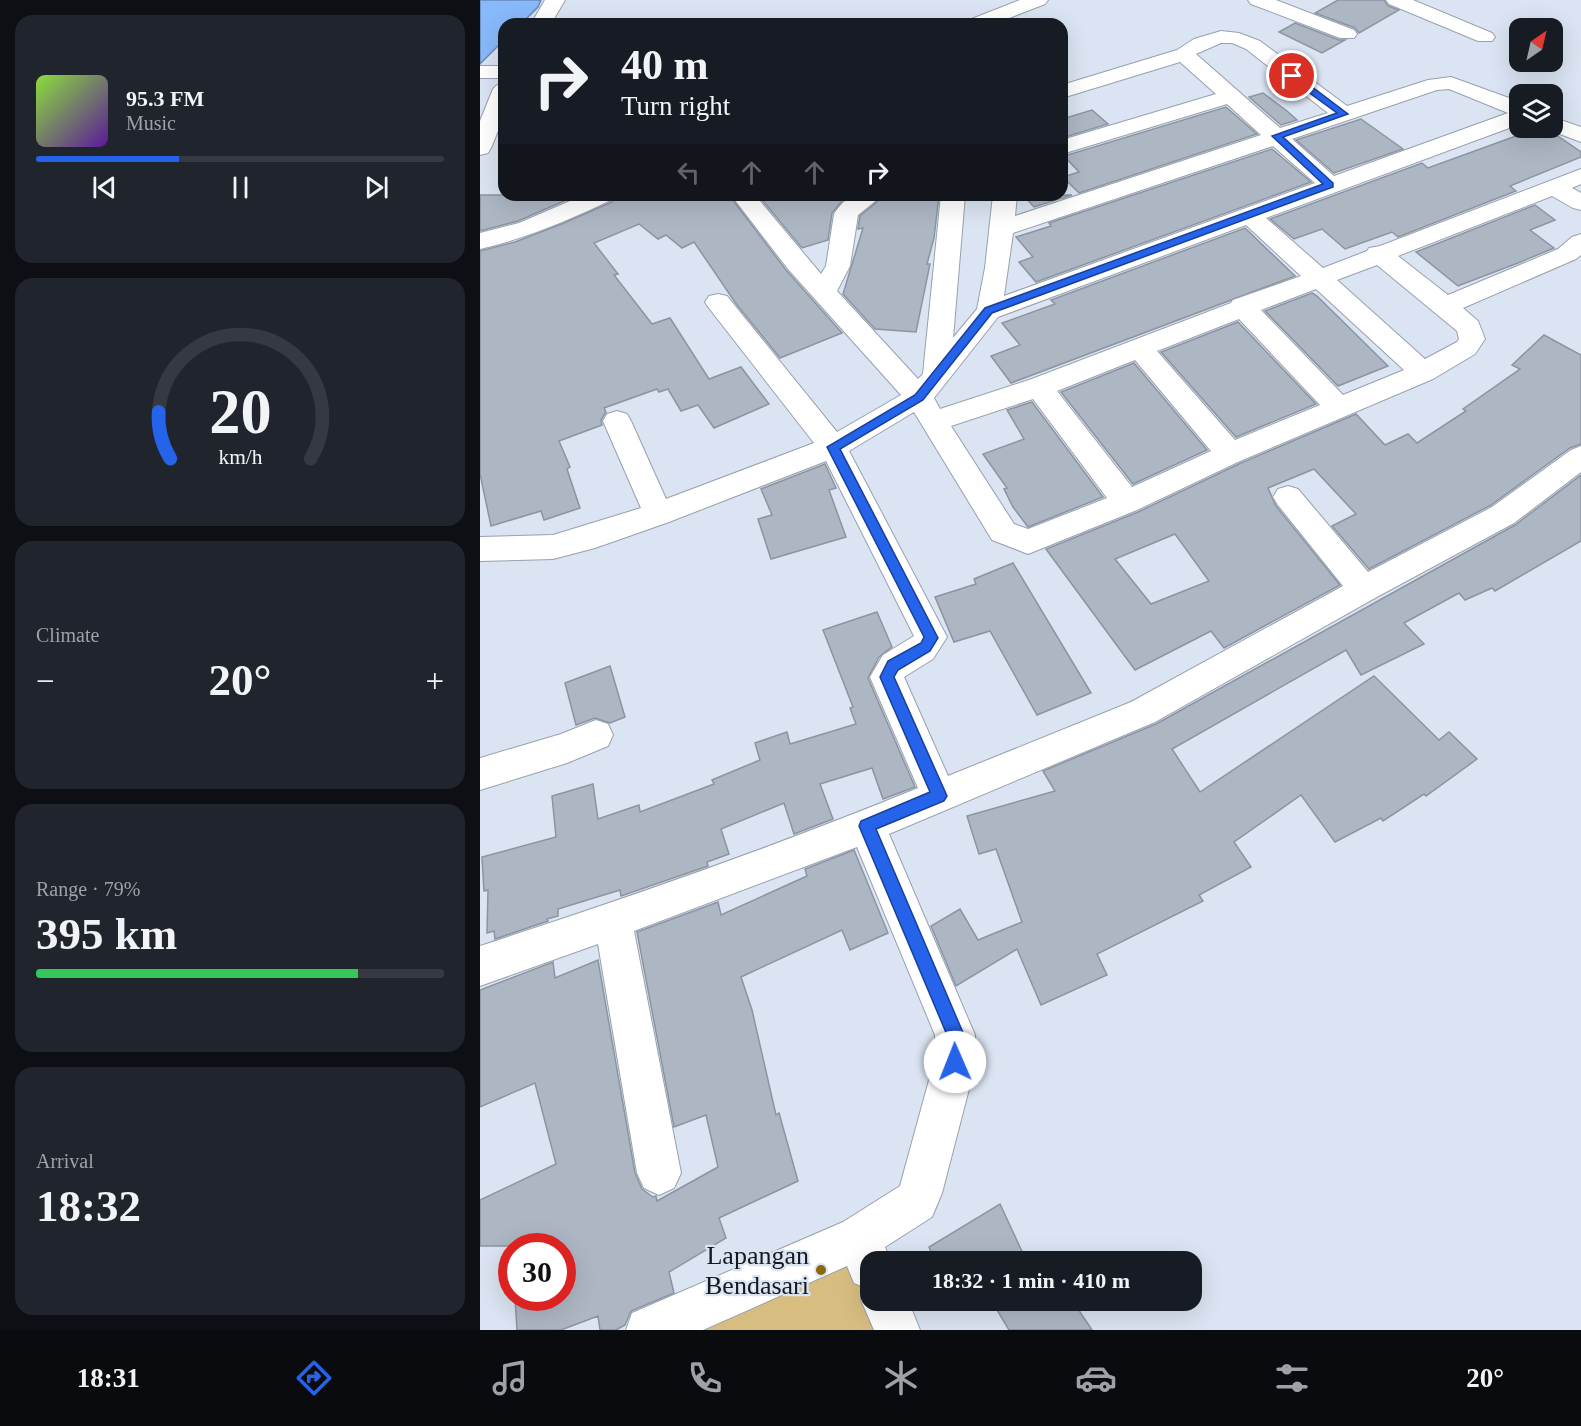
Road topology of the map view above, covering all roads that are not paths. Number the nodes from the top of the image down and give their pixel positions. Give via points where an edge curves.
1 (555, 0) edge
2 (1038, 0) edge
3 (1396, 0) edge
4 (1266, 1) edge
5 (544, 18) edge
6 (992, 18) edge
7 (1347, 34) dead end
8 (1485, 37) dead end
9 (1184, 54) junction
10 (1068, 90) edge
11 (1230, 96) junction
12 (498, 104) edge
13 (1509, 106) edge
14 (1343, 114) junction
15 (1509, 120) edge
16 (1563, 128) edge
17 (1581, 135) edge
18 (1276, 136) junction
19 (1068, 145) edge
20 (480, 148) edge
21 (1581, 176) edge
22 (1330, 185) junction
23 (1554, 187) junction
24 (590, 201) edge
25 (748, 201) edge
26 (861, 201) edge
27 (952, 201) edge
28 (1004, 201) edge
29 (1581, 203) edge
30 (1250, 216) junction
31 (1001, 229) junction
32 (480, 241) edge
33 (1581, 242) edge
34 (1378, 254) junction
35 (1318, 277) junction
36 (823, 293) junction
37 (718, 302) dead end
38 (1242, 306) junction
39 (1445, 306) junction
40 (988, 311) junction
41 (1139, 347) junction
42 (1424, 372) junction
43 (1039, 387) junction
44 (929, 398) junction
45 (1339, 408) junction
46 (617, 421) dead end
47 (833, 447) junction
48 (1230, 454) junction
49 (1581, 457) edge
50 (1288, 496) dead end
51 (1127, 502) junction
52 (658, 514) junction
53 (480, 549) edge
54 (1364, 589) junction
55 (596, 735) dead end
56 (480, 774) edge
57 (939, 796) junction
58 (867, 826) junction
59 (613, 919) junction
60 (480, 966) edge
61 (659, 1173) dead end
62 (867, 1251) edge
63 (860, 1255) edge
64 (889, 1311) edge
65 (649, 1330) edge
66 (897, 1330) edge

1 - 5 street
2 - 6 street
3 - 8 street
4 - 7 street
9 - 10 street
9 - 11 street
9 - 14 street via 1197,44 1221,36 1245,40
11 - 18 street
11 - 19 street
12 - 20 street
13 - 14 street via 1451,83 1435,84
14 - 18 street
15 - 22 street
16 - 17 street
18 - 22 street
18 - 31 street
21 - 23 street
22 - 30 street
23 - 29 street
23 - 34 street
24 - 32 street via 547,221
25 - 36 street
26 - 36 street via 846,214 838,266
27 - 44 street
28 - 31 street
30 - 35 street
30 - 40 street
31 - 40 street via 998,268
33 - 39 street via 1567,254
34 - 35 street
34 - 39 street
35 - 38 street
35 - 42 street
36 - 44 street
37 - 47 street
38 - 41 street
38 - 45 street
39 - 42 street via 1469,327 1472,339 1466,348
40 - 44 street
41 - 43 street
41 - 48 street
42 - 45 street
43 - 44 street
43 - 51 street
44 - 47 street
44 - 51 street via 1004,532 1017,539 1028,542
45 - 48 street
46 - 52 street
47 - 52 street
47 - 57 street via 931,638 926,647 893,666 887,677
48 - 51 street
49 - 54 street via 1503,515
50 - 54 street
52 - 53 street via 553,547
54 - 57 street via 1143,712
55 - 56 street via 567,748
57 - 58 street
58 - 59 street
58 - 62 street via 956,1035 955,1062 920,1193
59 - 60 street
59 - 61 street
63 - 65 street
64 - 66 street

